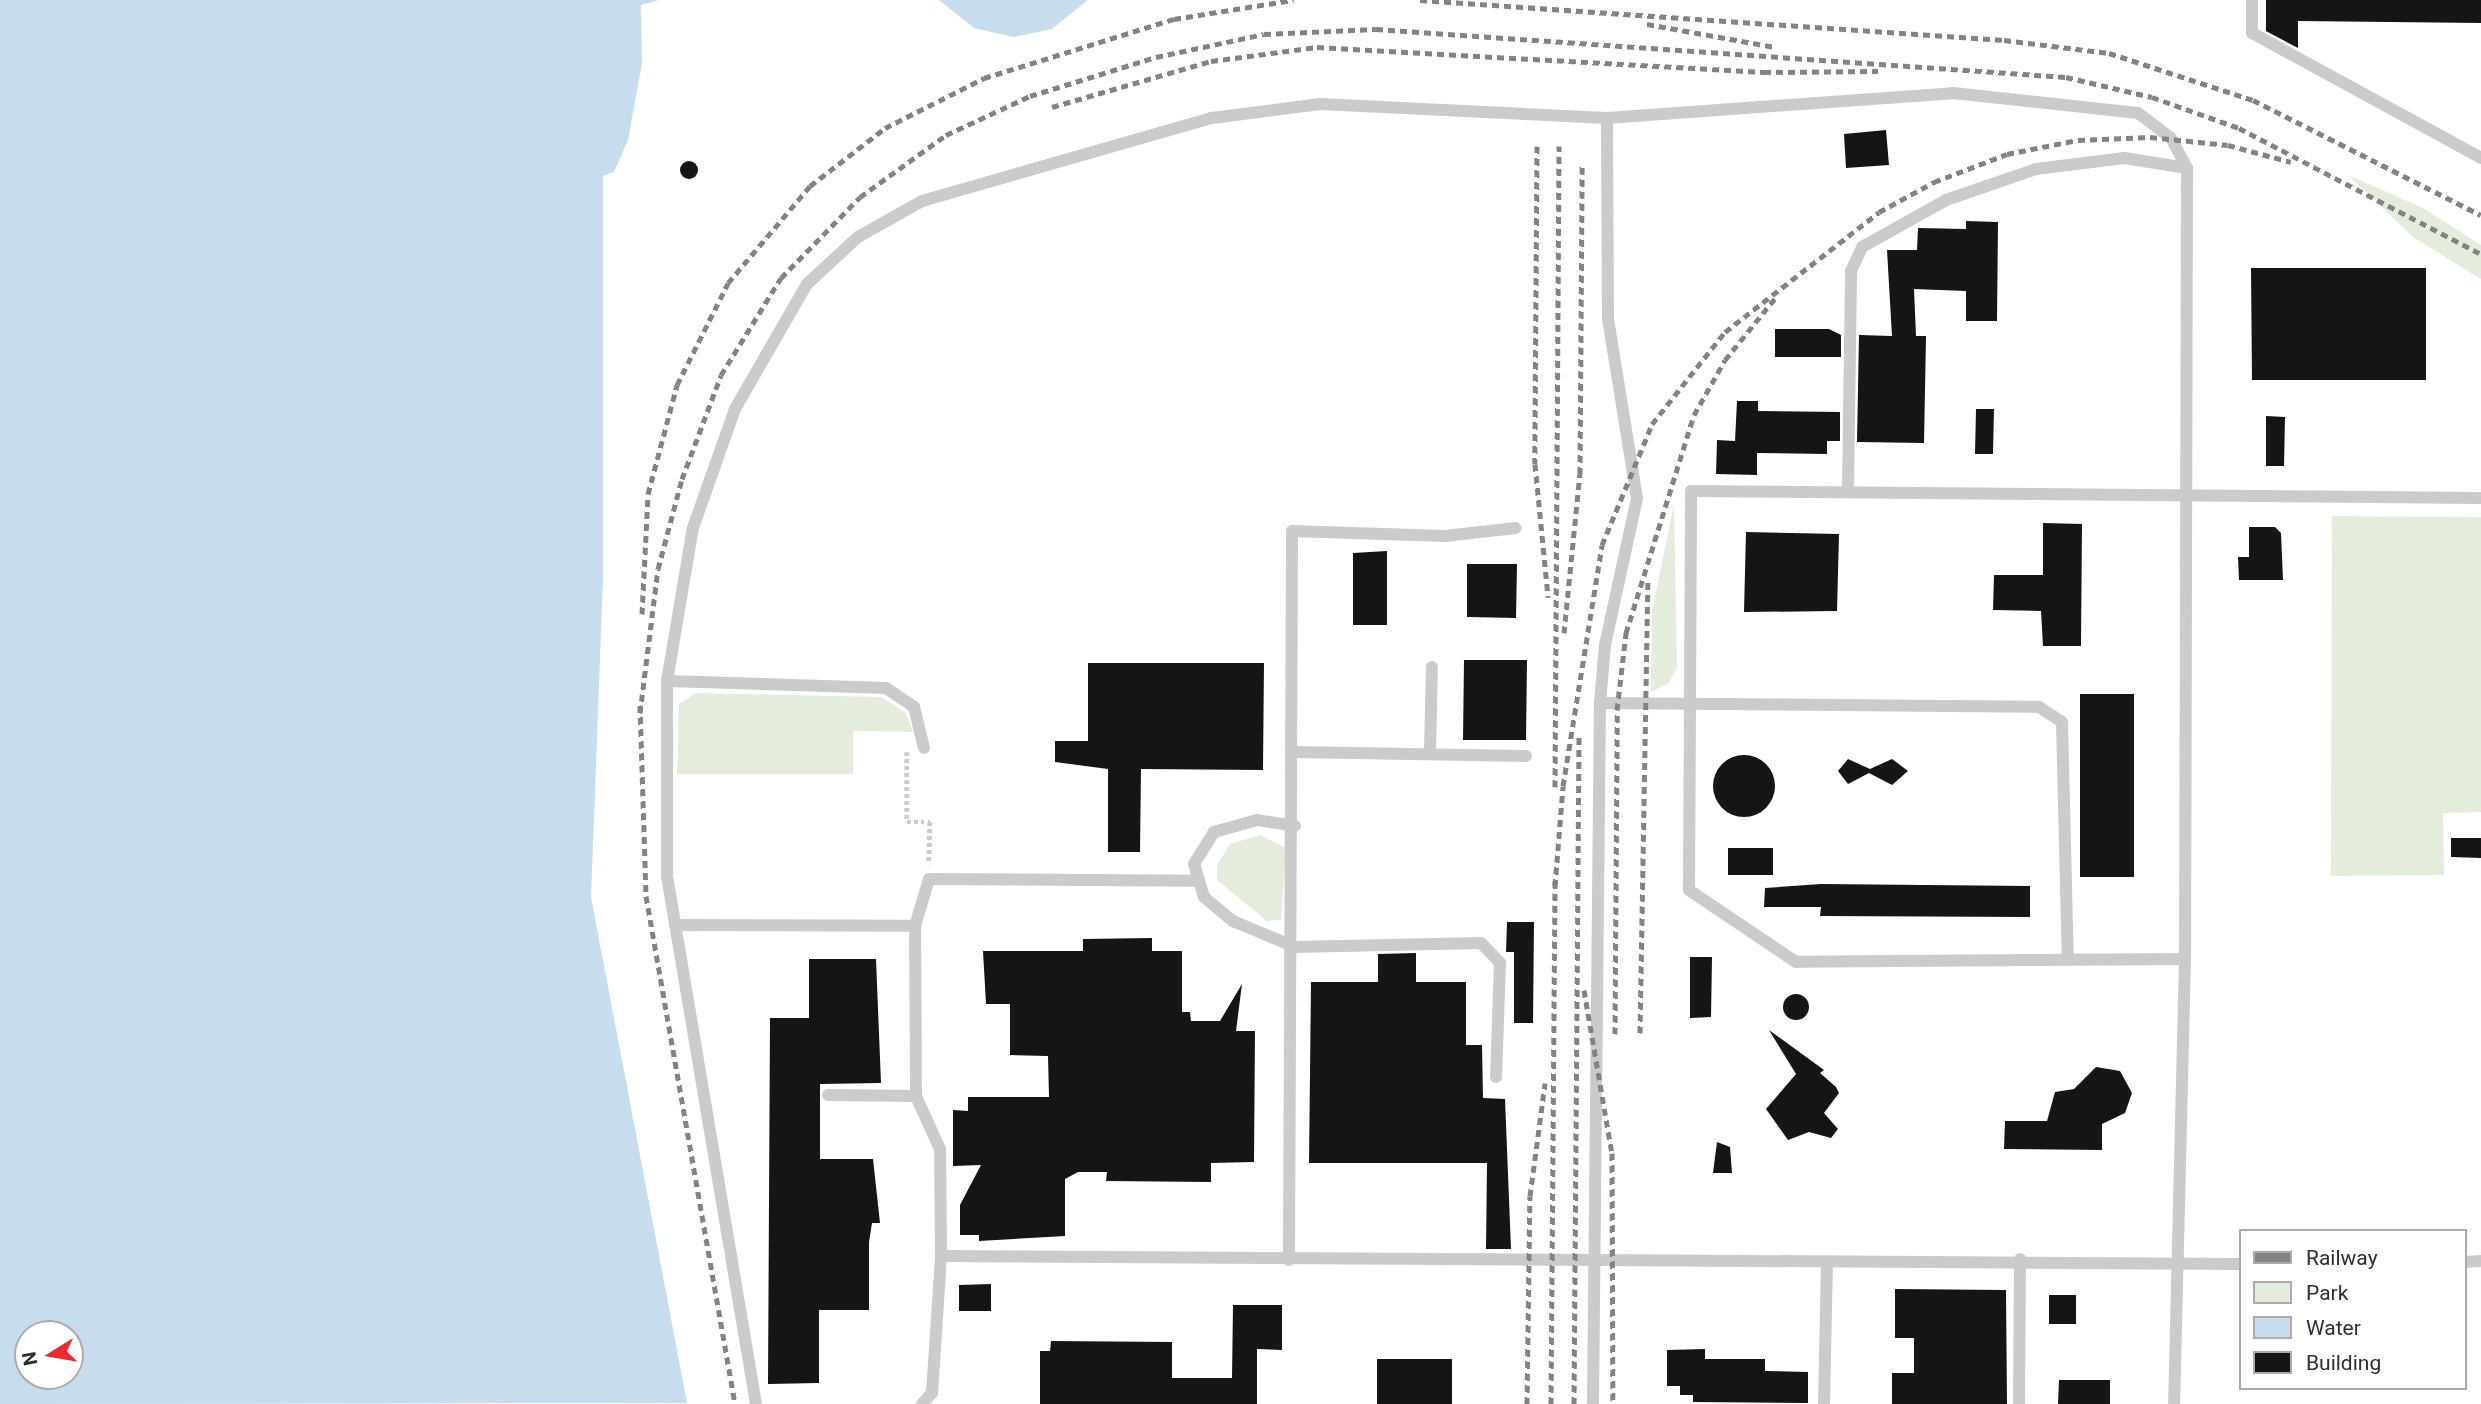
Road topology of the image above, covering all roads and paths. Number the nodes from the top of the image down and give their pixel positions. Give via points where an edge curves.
1 (2252, 0) edge
2 (1607, 118) junction
3 (2481, 158) edge
4 (2187, 168) junction
5 (1848, 490) junction
6 (2189, 495) junction
7 (2481, 498) edge
8 (1516, 528) dead end
9 (1432, 667) dead end
10 (667, 681) junction
11 (1600, 703) junction
12 (1690, 704) junction
13 (923, 748) joint
14 (1295, 752) junction
15 (1430, 752) junction
16 (1526, 756) dead end
17 (1294, 826) junction
18 (929, 879) junction
19 (1196, 881) junction
20 (676, 925) junction
21 (915, 926) junction
22 (1295, 947) junction
23 (2185, 959) junction
24 (2068, 960) junction
25 (1496, 1077) dead end
26 (828, 1095) dead end
27 (916, 1096) junction
28 (941, 1256) junction
29 (2020, 1259) junction
30 (1289, 1260) junction
31 (1594, 1261) junction
32 (1827, 1262) junction
33 (2240, 1264) edge
34 (2175, 1265) junction
35 (756, 1404) edge
36 (922, 1404) edge
37 (1593, 1404) edge
38 (1824, 1404) edge
39 (2019, 1404) edge
40 (2174, 1404) edge

1 - 3 lane via 2252,33
2 - 4 lane via 1895,94 2016,96 2138,113 2171,138
2 - 10 lane via 1320,104 1238,114 922,201 858,237 807,284 735,409 693,528
2 - 11 lane via 1608,319 1637,498 1605,645
4 - 5 lane via 2124,158 2036,169 1946,200 1863,247 1851,271
4 - 6 lane
5 - 6 lane
5 - 12 lane via 1691,491
6 - 7 lane
6 - 23 lane
8 - 14 lane via 1446,536 1292,531
9 - 15 lane
10 - 13 lane via 886,688 914,707
10 - 20 lane via 664,827
11 - 12 lane
11 - 31 lane
12 - 24 lane via 1689,890 1796,962
12 - 24 lane via 2039,707 2062,722
13 - 18 path via 906,748 906,822 930,822
14 - 15 lane
14 - 17 lane
15 - 16 lane
17 - 19 lane via 1257,820 1214,832 1194,864
17 - 22 lane
18 - 19 lane
18 - 21 lane
19 - 22 lane via 1233,921
20 - 21 lane
20 - 35 lane
21 - 27 lane
22 - 25 lane via 1481,943 1500,963
22 - 30 lane
23 - 24 lane
23 - 34 lane
26 - 27 lane
27 - 28 lane via 940,1149
28 - 30 lane
28 - 36 lane via 932,1393
29 - 32 lane
29 - 34 lane
29 - 39 lane
30 - 31 lane
31 - 32 lane
31 - 37 lane
32 - 38 lane
33 - 34 lane
34 - 40 lane

